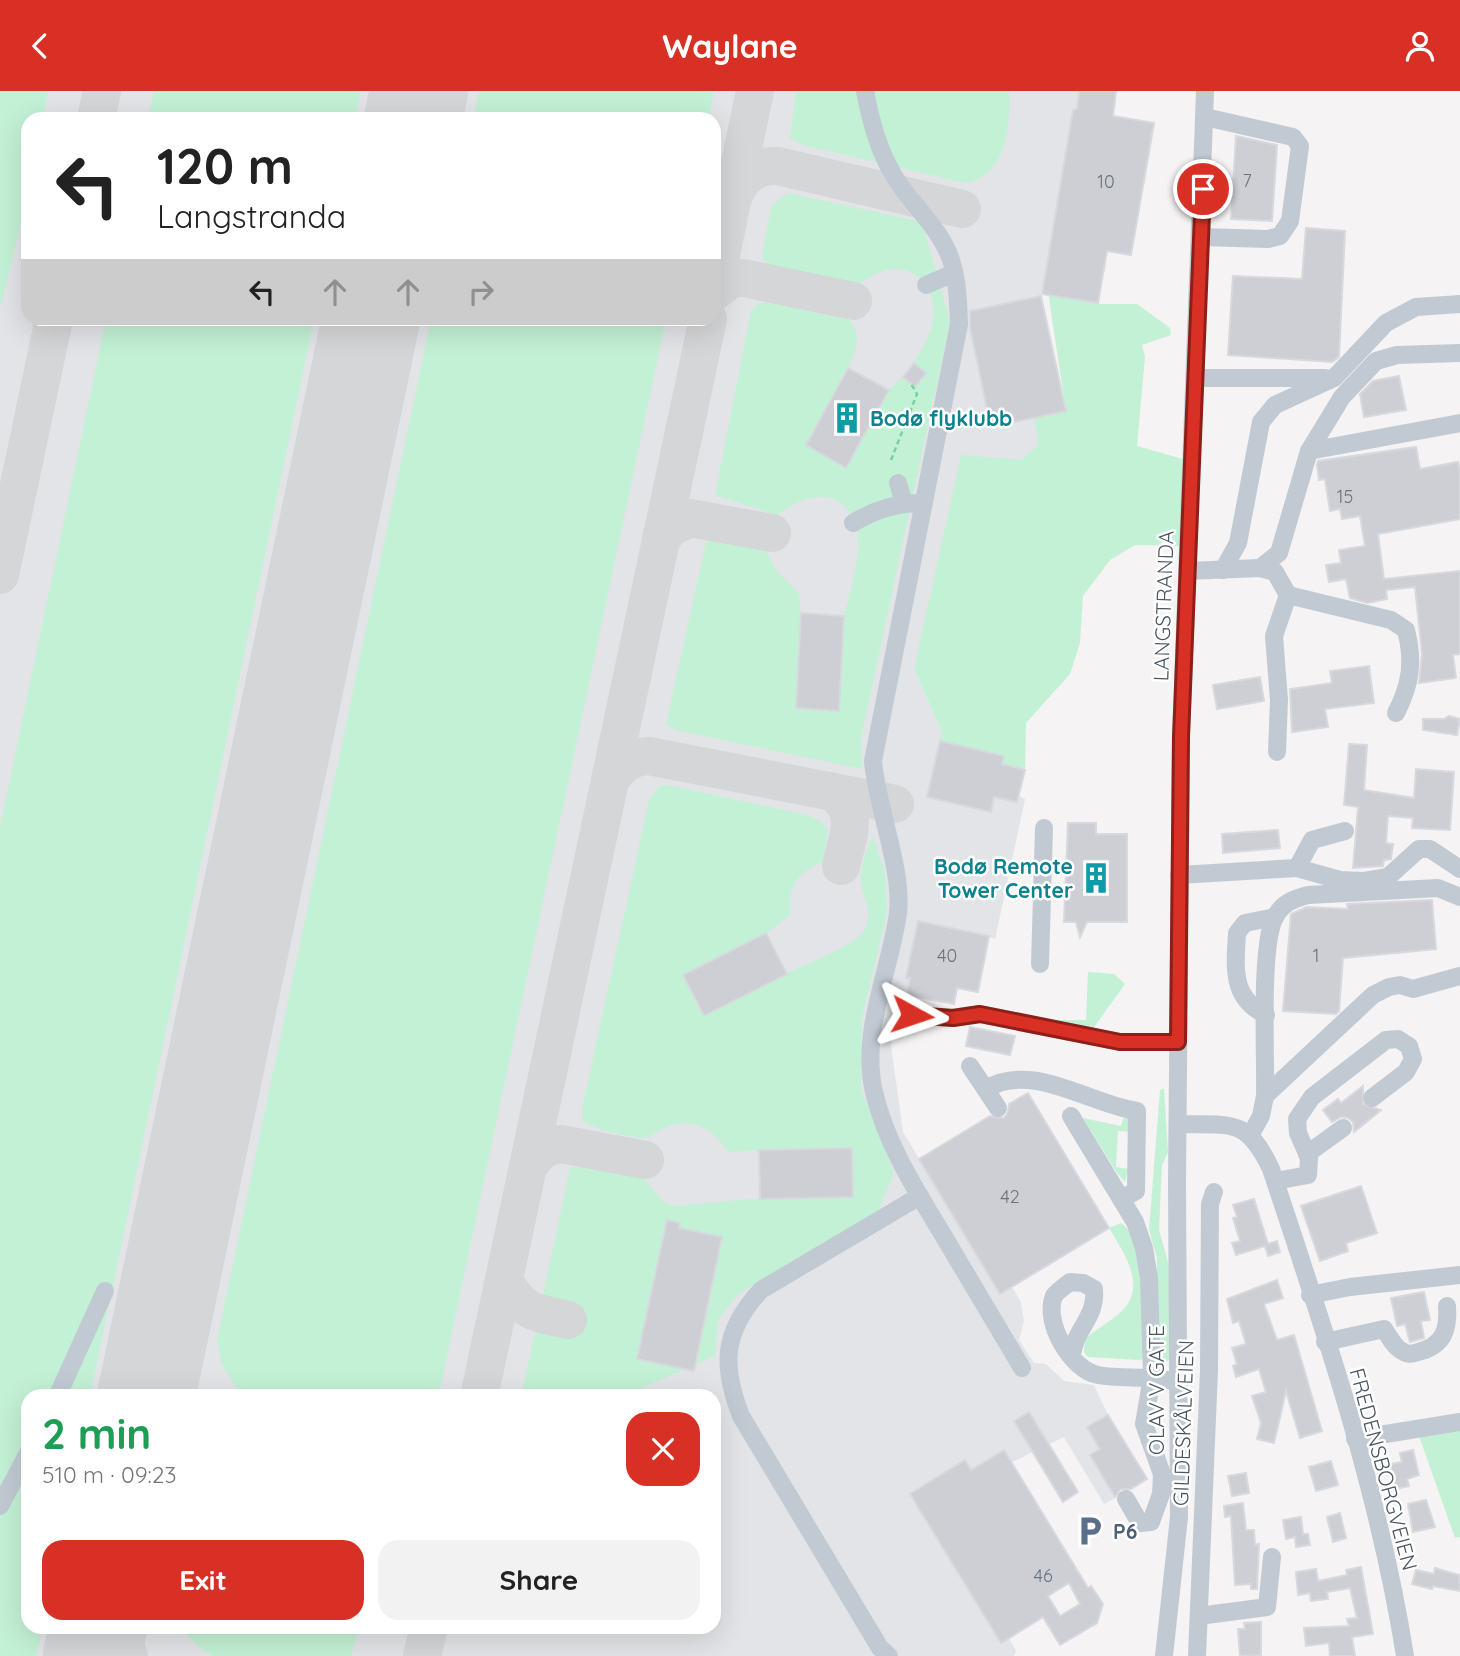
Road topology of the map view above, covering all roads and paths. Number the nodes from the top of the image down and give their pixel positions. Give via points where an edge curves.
1 (866, 91) edge
2 (1205, 91) edge
3 (1205, 117) junction
4 (1201, 237) junction
5 (954, 273) junction
6 (926, 285) dead end
7 (1460, 304) edge
8 (1460, 353) edge
9 (1196, 377) junction
10 (1334, 378) junction
11 (910, 382) dead end
12 (1460, 423) edge
13 (1309, 451) junction
14 (891, 460) dead end
15 (898, 483) dead end
16 (904, 503) junction
17 (924, 503) junction
18 (853, 523) dead end
19 (1260, 568) junction
20 (1223, 570) junction
21 (1187, 571) junction
22 (1288, 595) junction
23 (1396, 713) dead end
24 (1277, 752) dead end
25 (1044, 828) dead end
26 (1345, 831) dead end
27 (1297, 868) junction
28 (1460, 869) edge
29 (1179, 875) junction
30 (1460, 897) edge
31 (1275, 917) junction
32 (1040, 964) dead end
33 (1460, 976) edge
34 (912, 1015) dead end
35 (1266, 1015) junction
36 (1178, 1042) junction
37 (970, 1066) dead end
38 (986, 1089) junction
39 (1265, 1096) junction
40 (1372, 1098) dead end
41 (998, 1108) dead end
42 (1071, 1116) dead end
43 (1178, 1124) junction
44 (1343, 1128) dead end
45 (1251, 1135) junction
46 (1307, 1154) junction
47 (1275, 1181) junction
48 (1214, 1192) dead end
49 (919, 1196) junction
50 (1121, 1199) junction
51 (1460, 1275) edge
52 (105, 1291) dead end
53 (1310, 1295) junction
54 (1447, 1305) dead end
55 (1325, 1342) junction
56 (1072, 1356) dead end
57 (1022, 1368) dead end
58 (1151, 1371) junction
59 (1179, 1375) junction
60 (61, 1389) edge
61 (1460, 1422) edge
62 (1355, 1439) junction
63 (21, 1466) edge
64 (1126, 1499) dead end
65 (0, 1506) edge
66 (1272, 1557) dead end
67 (1199, 1616) junction
68 (889, 1656) edge
69 (1164, 1656) edge
70 (1197, 1656) edge
71 (1405, 1656) edge

1 - 5 street via 881,151 895,178 930,221
2 - 3 street, LANGSTRANDA
3 - 4 street, LANGSTRANDA
3 - 4 street via 1293,137 1300,146 1290,221 1280,236
4 - 9 street, LANGSTRANDA
5 - 6 street
5 - 17 street via 957,344
7 - 10 street via 1416,307 1386,324
8 - 13 street via 1397,355 1376,361 1342,397
9 - 10 street
9 - 21 street, LANGSTRANDA
10 - 20 street via 1275,405 1261,422 1238,543
11 - 14 path via 917,394
12 - 13 street
13 - 19 street via 1279,553
15 - 16 street
16 - 17 street
16 - 18 street
17 - 49 street via 873,761 898,912 874,1028 873,1090 886,1132
19 - 20 street
19 - 22 street via 1275,572
20 - 21 street
21 - 29 street, LANGSTRANDA
22 - 23 street via 1391,620 1406,630 1412,654 1410,677
22 - 24 street via 1274,636
25 - 32 street
26 - 27 street via 1312,839
27 - 28 street via 1340,880 1364,881 1388,877 1419,849 1430,849
27 - 29 street
29 - 36 street, LANGSTRANDA
30 - 31 street via 1437,888 1307,895 1293,898
31 - 35 street via 1267,954
31 - 35 street via 1245,923 1237,933 1237,988
33 - 39 street via 1413,989 1390,987 1373,995
34 - 36 street via 953,1018 980,1014 1120,1042
35 - 39 street
36 - 43 street, LANGSTRANDA
37 - 38 street
38 - 41 street
38 - 50 street via 1007,1080 1038,1080 1137,1111 1136,1191
39 - 45 street
40 - 46 street via 1406,1072 1413,1059 1409,1046 1398,1038 1386,1040 1312,1097 1297,1119
42 - 50 street
43 - 45 street via 1232,1126
43 - 59 street, OLAV V GATE
44 - 46 street
45 - 47 street, FREDENSBORGVEIEN
46 - 47 street via 1308,1175
47 - 53 street, FREDENSBORGVEIEN
48 - 67 street, GILDESKÅLVEIEN via 1210,1204
49 - 57 street
49 - 68 street via 761,1290 740,1312 729,1339 728,1370 741,1416
50 - 58 street via 1144,1248
51 - 53 street
52 - 60 street
53 - 55 street, FREDENSBORGVEIEN
54 - 55 street via 1444,1338 1430,1349 1410,1355 1399,1350 1384,1329
55 - 62 street, FREDENSBORGVEIEN
56 - 58 street
58 - 59 street
58 - 64 street via 1144,1424 1162,1474 1151,1522 1140,1523
59 - 69 street, OLAV V GATE via 1179,1517
61 - 62 street
62 - 71 street, FREDENSBORGVEIEN via 1383,1544
63 - 65 street
66 - 67 street via 1267,1607
67 - 70 street, GILDESKÅLVEIEN

